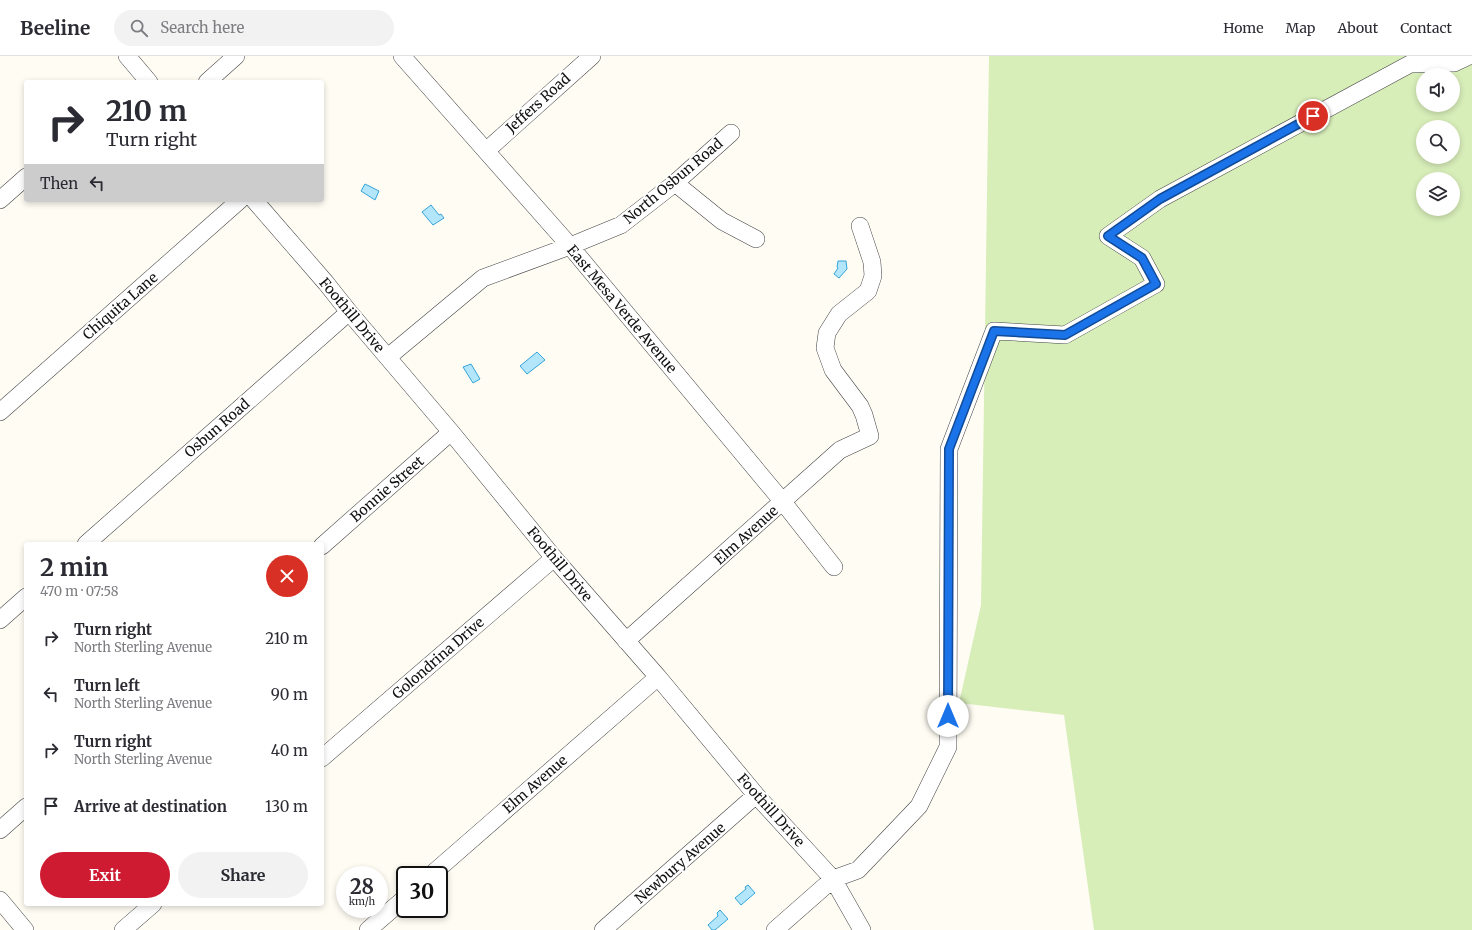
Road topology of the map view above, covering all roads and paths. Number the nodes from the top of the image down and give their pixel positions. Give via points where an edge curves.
1 (127, 56) edge
2 (236, 56) edge
3 (402, 56) edge
4 (592, 56) edge
5 (1469, 56) edge
6 (572, 62) edge
7 (142, 79) edge
8 (209, 80) edge
9 (731, 133) dead end
10 (486, 151) junction
11 (24, 179) edge
12 (675, 183) junction
13 (0, 200) edge
14 (238, 202) edge
15 (256, 202) edge
16 (860, 226) dead end
17 (756, 238) dead end
18 (570, 246) junction
19 (349, 312) junction
20 (388, 357) junction
21 (0, 412) edge
22 (451, 432) junction
23 (783, 502) junction
24 (88, 542) edge
25 (324, 544) edge
26 (554, 558) junction
27 (834, 567) dead end
28 (24, 599) edge
29 (0, 620) edge
30 (626, 641) junction
31 (658, 677) junction
32 (324, 756) edge
33 (756, 796) junction
34 (24, 809) edge
35 (0, 830) edge
36 (441, 866) edge
37 (833, 879) junction
38 (0, 900) edge
39 (151, 906) edge
40 (396, 906) edge
41 (24, 930) edge
42 (123, 930) edge
43 (368, 930) edge
44 (603, 930) edge
45 (774, 930) edge
46 (862, 930) edge

1 - 7 street
2 - 8 street
3 - 10 street, East Mesa Verde Avenue
4 - 6 street, Jeffers Road
5 - 37 street via 1454,63 1410,64 1160,199 1108,236 1142,258 1156,284 1065,335 994,331 949,449 948,747 919,806 858,870
6 - 10 street, Jeffers Road
9 - 12 street, North Osbun Road
10 - 18 street, East Mesa Verde Avenue
11 - 13 street
12 - 17 street via 722,221
12 - 18 street, North Osbun Road via 621,225
14 - 21 street, Chiquita Lane
15 - 19 street, Foothill Drive
16 - 23 street, Elm Avenue via 872,262 873,276 868,291 840,314 827,333 824,348 833,370 860,406 870,436 840,450
18 - 20 street, North Osbun Road via 483,278
18 - 23 street, East Mesa Verde Avenue
19 - 20 street, Foothill Drive
19 - 24 street, Osbun Road
20 - 22 street, Foothill Drive
22 - 25 street, Bonnie Street
22 - 26 street, Foothill Drive
23 - 27 street, East Mesa Verde Avenue
23 - 30 street, Elm Avenue
26 - 30 street, Foothill Drive
26 - 32 street, Golondrina Drive
28 - 29 street
30 - 31 street, Foothill Drive
31 - 33 street, Foothill Drive
31 - 36 street, Elm Avenue
33 - 37 street, Foothill Drive
33 - 44 street, Newbury Avenue
34 - 35 street
37 - 45 street
37 - 46 street, Foothill Drive
38 - 41 street
39 - 42 street
40 - 43 street

